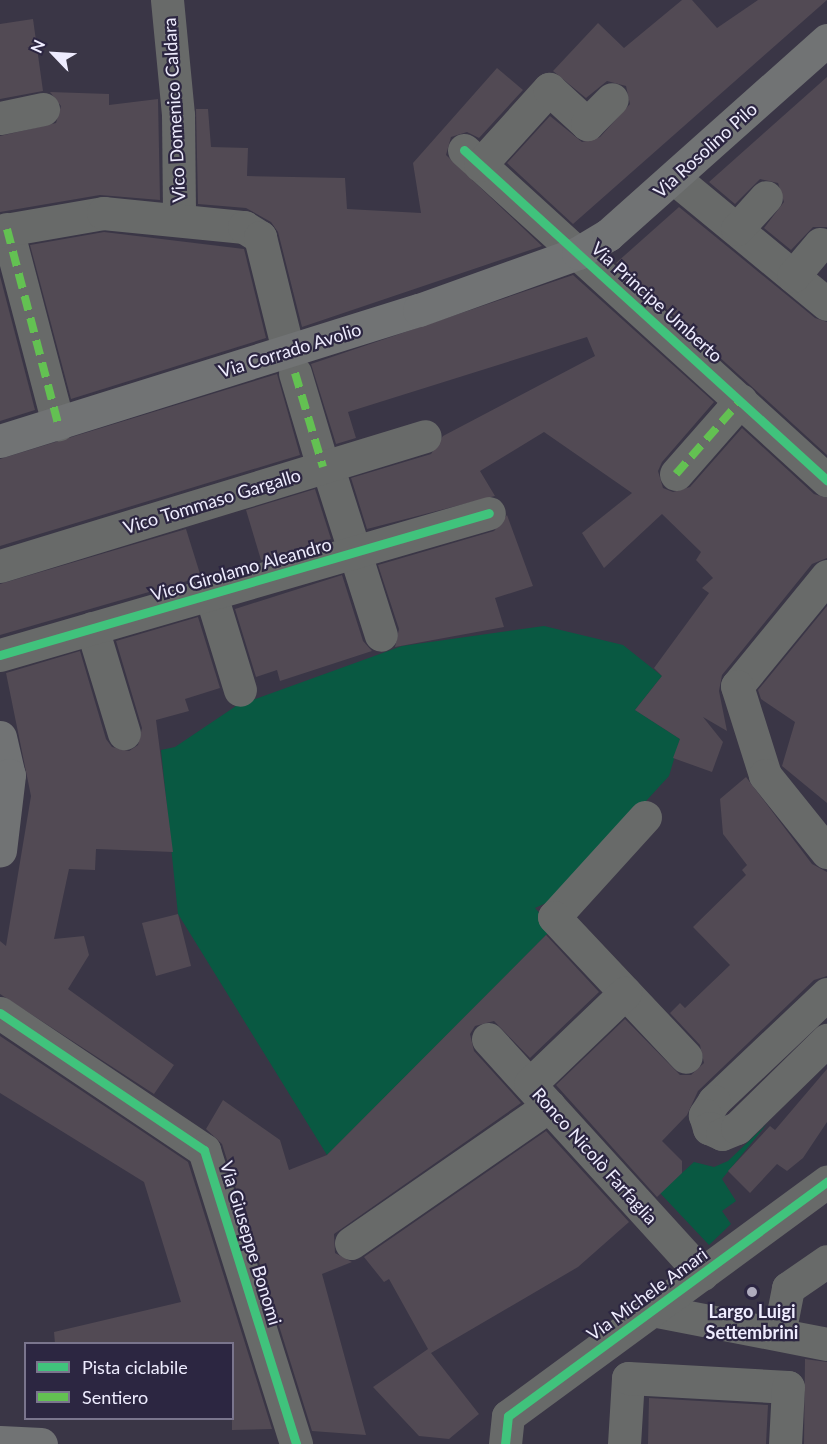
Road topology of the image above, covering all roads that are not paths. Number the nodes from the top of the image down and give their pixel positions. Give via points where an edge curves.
1 (166, 0) edge
2 (827, 40) edge
3 (612, 99) dead end
4 (43, 109) dead end
5 (0, 118) edge
6 (674, 178) junction
7 (766, 197) dead end
8 (179, 219) junction
9 (3, 230) edge
10 (737, 230) junction
11 (820, 244) dead end
12 (578, 253) junction
13 (793, 276) junction
14 (827, 304) edge
15 (292, 362) junction
16 (741, 400) junction
17 (58, 424) junction
18 (425, 436) dead end
19 (0, 441) edge
20 (325, 466) junction
21 (676, 474) dead end
22 (827, 480) edge
23 (489, 513) dead end
24 (354, 555) junction
25 (0, 566) edge
26 (827, 576) edge
27 (211, 595) junction
28 (92, 628) junction
29 (381, 635) dead end
30 (0, 655) edge
31 (240, 690) dead end
32 (124, 733) dead end
33 (0, 737) edge
34 (645, 817) dead end
35 (0, 850) edge
36 (827, 852) edge
37 (625, 993) junction
38 (827, 994) edge
39 (0, 1013) edge
40 (488, 1039) dead end
41 (827, 1041) edge
42 (686, 1057) dead end
43 (539, 1095) junction
44 (827, 1182) edge
45 (351, 1243) dead end
46 (827, 1261) edge
47 (702, 1274) junction
48 (652, 1310) junction
49 (779, 1334) junction
50 (827, 1344) edge
51 (0, 1442) edge
52 (41, 1444) edge
53 (296, 1444) edge
54 (505, 1444) edge
55 (624, 1444) edge
56 (785, 1444) edge

1 - 8 street, Vico Domenico Caldara via 178,115
2 - 6 main road, Via Rosolino Pilo
3 - 12 street, Via Principe Umberto via 587,124 549,89 472,157
4 - 5 street
6 - 10 street
6 - 12 main road, Via Rosolino Pilo via 608,235
7 - 10 street
8 - 9 street via 104,213
8 - 15 street via 226,222 260,237
9 - 17 street
10 - 13 street
11 - 13 street
12 - 15 main road, Via Corrado Avolio
12 - 16 street, Via Principe Umberto
13 - 14 street
15 - 17 main road, Via Corrado Avolio
15 - 20 street
16 - 21 street
16 - 22 street, Via Principe Umberto
17 - 19 main road, Via Corrado Avolio
18 - 20 street, Vico Tommaso Gargallo
20 - 24 street
20 - 25 street, Vico Tommaso Gargallo
23 - 24 street, Vico Girolamo Aleandro
24 - 27 street, Vico Girolamo Aleandro
24 - 29 street
26 - 36 street via 737,686 765,774
27 - 28 street, Vico Girolamo Aleandro
27 - 31 street
28 - 30 street, Vico Girolamo Aleandro
28 - 32 street
33 - 35 main road via 9,775
34 - 37 street via 554,917
37 - 42 street
37 - 43 street
38 - 41 street via 714,1101 705,1115 710,1128 722,1134 737,1128
39 - 53 street, Via Giuseppe Bonomi via 204,1150
40 - 43 street, Ronco Nicolò Farfaglia
43 - 45 street
43 - 47 street, Ronco Nicolò Farfaglia
44 - 47 street, Via Michele Amari
46 - 49 street via 788,1288
47 - 48 street, Via Michele Amari
48 - 49 street
48 - 54 street, Via Michele Amari via 508,1416
49 - 50 street
51 - 52 main road
55 - 56 street via 628,1378 788,1387

